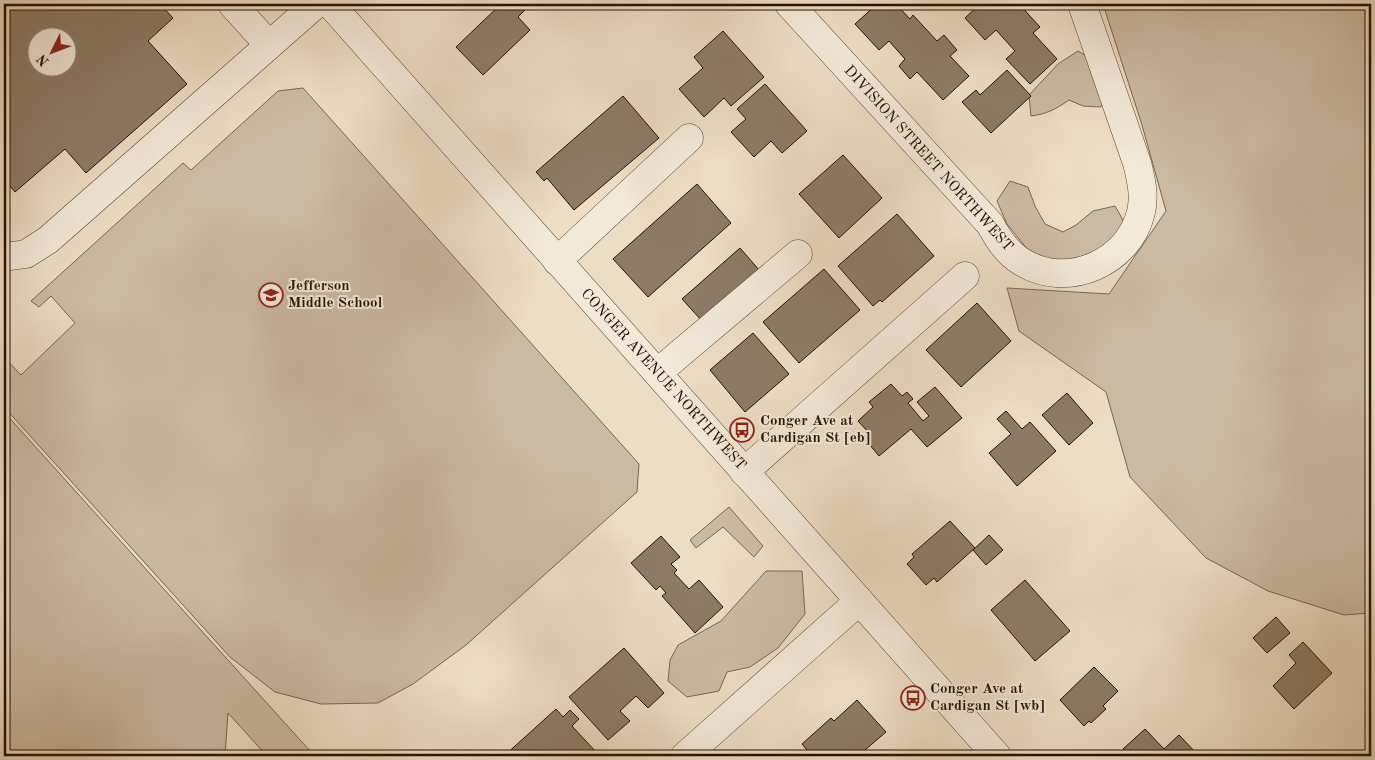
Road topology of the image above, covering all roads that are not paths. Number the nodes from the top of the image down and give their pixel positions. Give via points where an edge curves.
1 (232, 4) edge
2 (316, 4) edge
3 (330, 4) edge
4 (789, 4) edge
5 (1082, 4) edge
6 (269, 45) junction
7 (689, 138) dead end
8 (798, 254) dead end
9 (4, 257) edge
10 (557, 261) junction
11 (965, 276) dead end
12 (657, 373) junction
13 (744, 472) junction
14 (859, 601) junction
15 (685, 756) edge
16 (997, 756) edge

1 - 6 street
2 - 6 street
3 - 10 street, CONGER AVENUE NORTHWEST
4 - 5 street, DIVISION STREET NORTHWEST via 990,224 1002,246 1022,262 1045,272 1070,274 1094,268 1116,255 1132,236 1141,212 1143,187
6 - 9 street via 48,240 26,254
7 - 10 street
8 - 12 street
10 - 12 street, CONGER AVENUE NORTHWEST
11 - 13 street
12 - 13 street, CONGER AVENUE NORTHWEST
13 - 14 street, CONGER AVENUE NORTHWEST
14 - 15 street
14 - 16 street, CONGER AVENUE NORTHWEST

